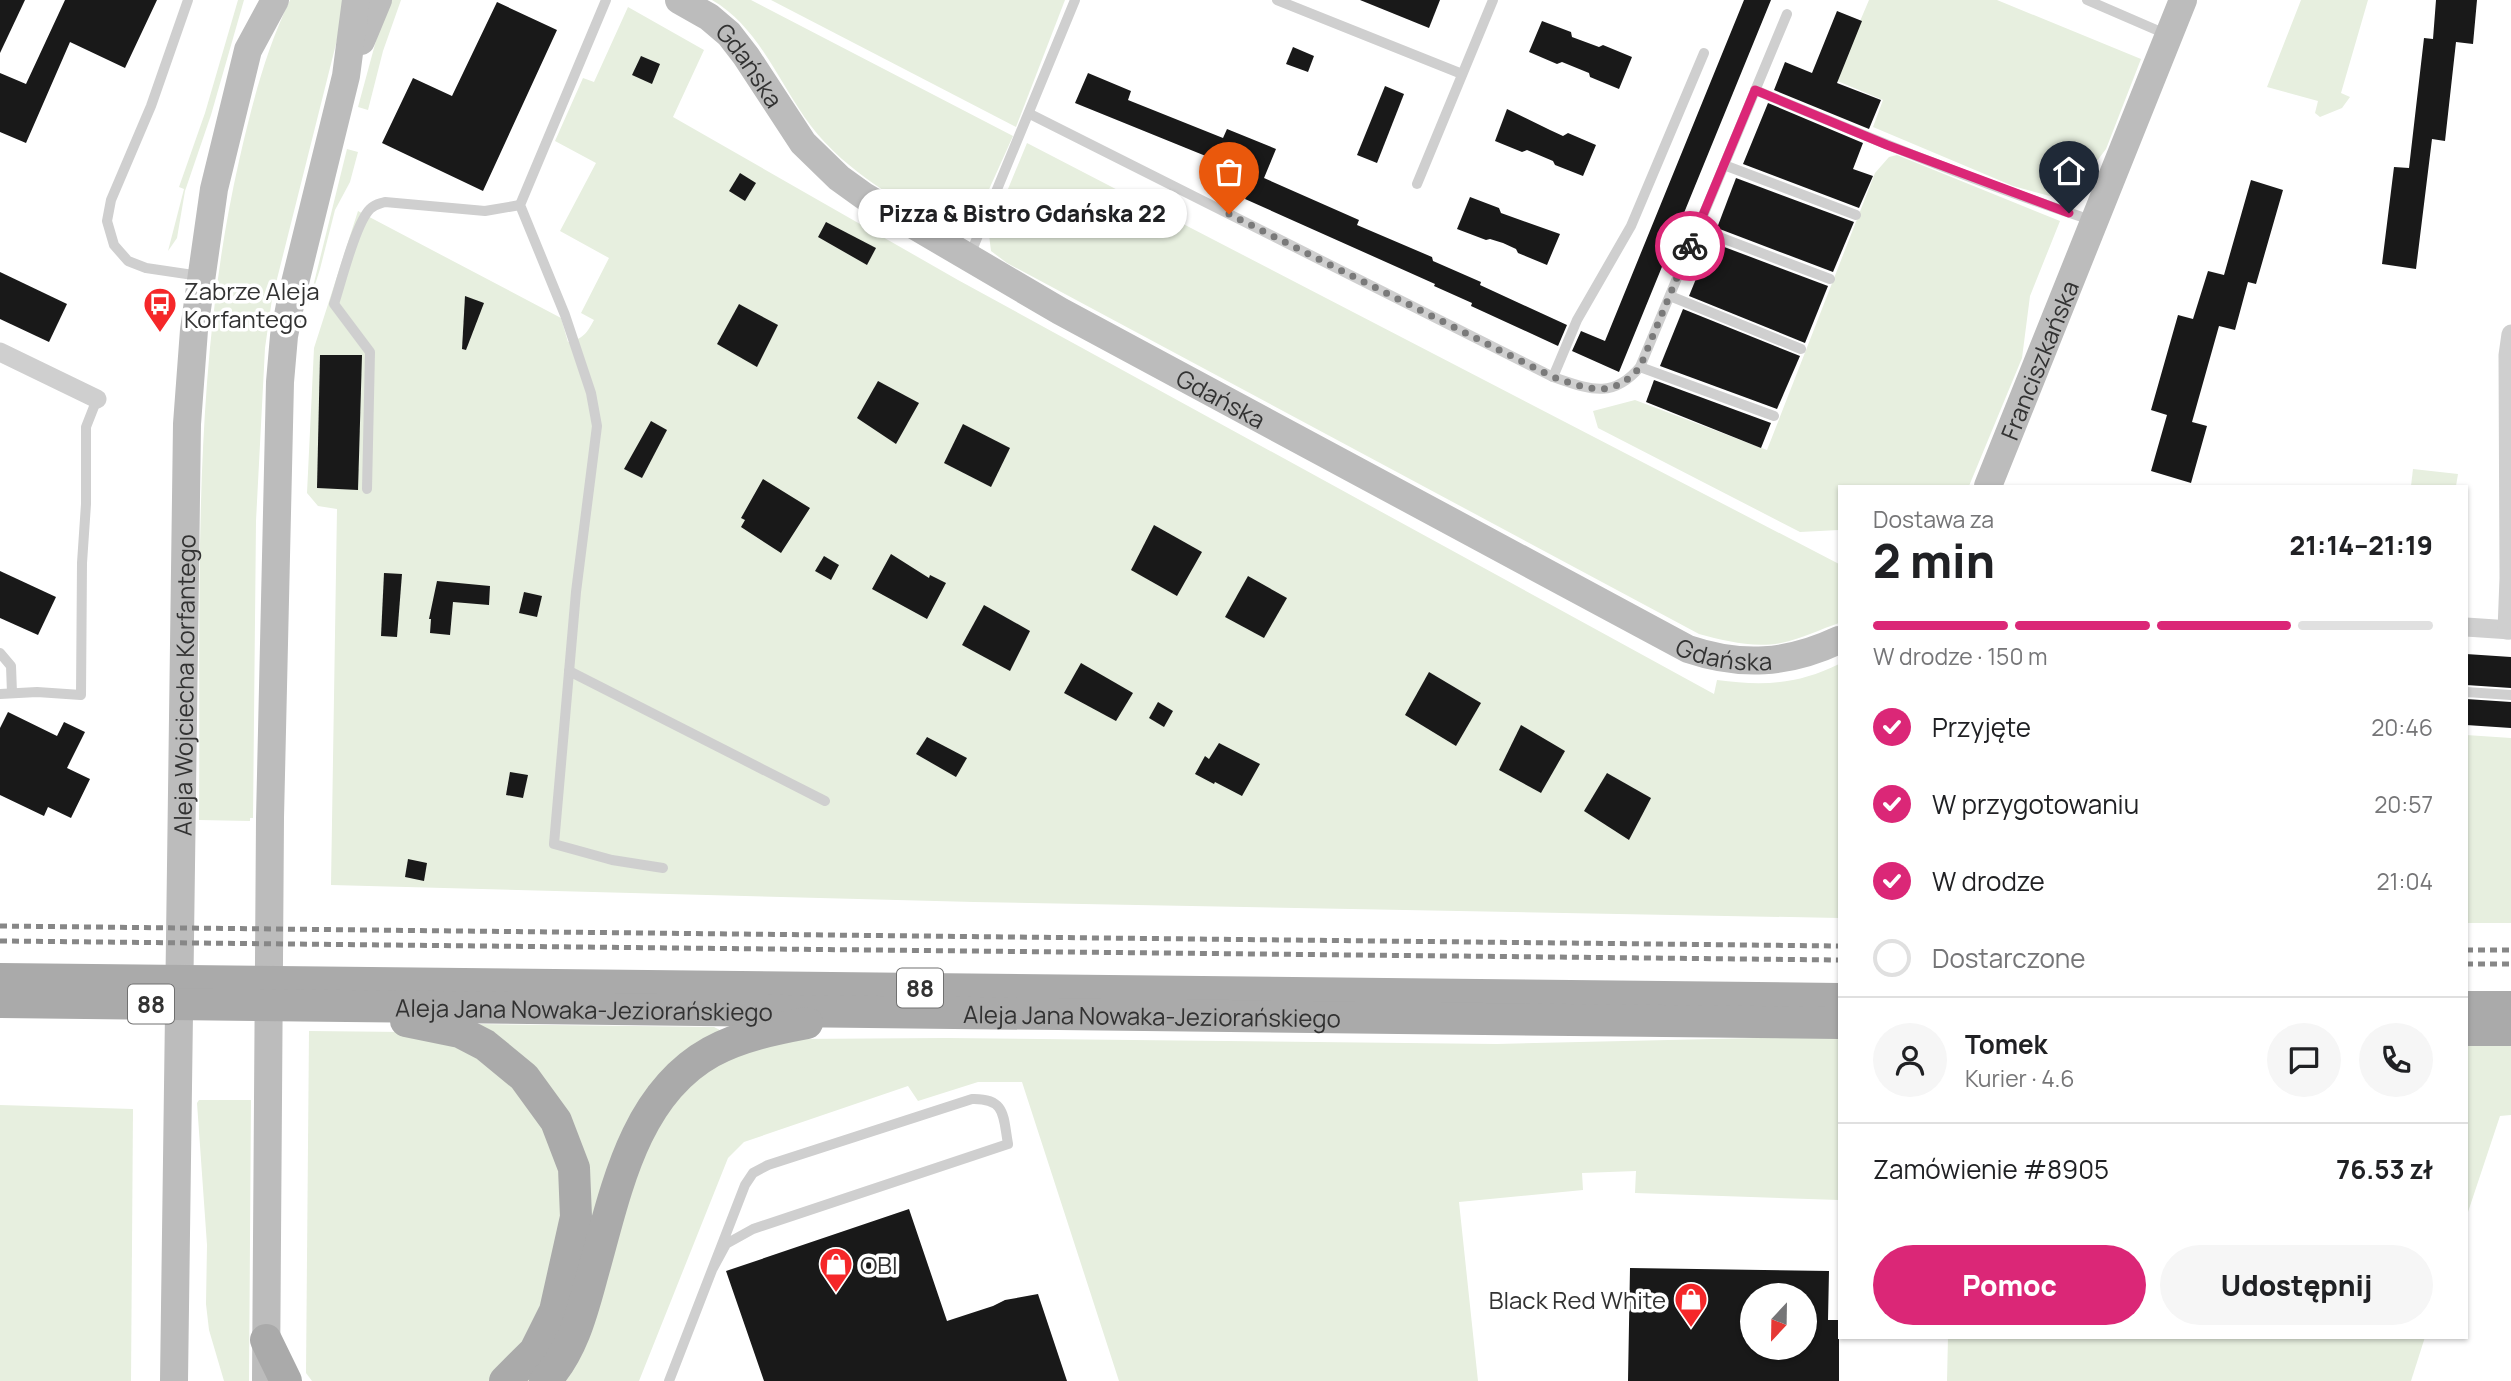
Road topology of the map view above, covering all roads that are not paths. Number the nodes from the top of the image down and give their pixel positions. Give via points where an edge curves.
1 (188, 0) edge
2 (256, 0) edge
3 (275, 0) edge
4 (356, 0) edge
5 (378, 0) edge
6 (606, 0) edge
7 (680, 0) edge
8 (1075, 0) edge
9 (1277, 0) edge
10 (1493, 0) edge
11 (2087, 0) edge
12 (2183, 0) edge
13 (1787, 13) dead end
14 (2169, 35) junction
15 (248, 50) junction
16 (1704, 53) dead end
17 (1462, 74) junction
18 (346, 76) junction
19 (1755, 90) junction
20 (1030, 114) junction
21 (1724, 165) junction
22 (1417, 184) dead end
23 (520, 205) junction
24 (1856, 215) dead end
25 (2095, 222) junction
26 (1698, 229) junction
27 (968, 259) junction
28 (200, 276) junction
29 (1830, 279) dead end
30 (1670, 296) junction
31 (2511, 334) edge
32 (1801, 349) dead end
33 (0, 352) edge
34 (1640, 367) junction
35 (1553, 377) junction
36 (97, 399) joint
37 (1774, 416) dead end
38 (1988, 485) edge
39 (367, 489) dead end
40 (2468, 627) edge
41 (2509, 630) edge
42 (1838, 640) edge
43 (0, 653) edge
44 (569, 671) junction
45 (2468, 692) edge
46 (12, 693) junction
47 (0, 694) edge
48 (2511, 695) edge
49 (825, 801) dead end
50 (663, 868) dead end
51 (0, 979) edge
52 (1838, 999) edge
53 (0, 1002) edge
54 (301, 1005) junction
55 (2468, 1007) edge
56 (2511, 1007) edge
57 (870, 1011) junction
58 (1838, 1023) edge
59 (2468, 1030) edge
60 (2511, 1030) edge
61 (713, 1268) junction
62 (266, 1340) junction
63 (174, 1381) edge
64 (266, 1381) edge
65 (286, 1381) edge
66 (505, 1381) edge
67 (545, 1381) edge
68 (669, 1381) edge

1 - 28 lane via 107,221 114,245 128,261
2 - 15 main road
3 - 15 main road, Aleja Wojciecha Korfantego
4 - 18 main road
5 - 18 main road
6 - 23 lane
7 - 27 main road, Gdańska via 729,34 803,143 839,178
8 - 20 lane
9 - 17 lane
10 - 17 lane
11 - 14 lane
12 - 14 main road, Franciszkańska
13 - 19 lane
14 - 25 main road, Franciszkańska
15 - 28 main road, Aleja Wojciecha Korfantego via 214,189
16 - 35 lane via 1631,226 1577,320
17 - 22 lane
18 - 62 main road via 295,283 283,347 277,435
19 - 21 lane
19 - 25 lane via 1899,150
20 - 27 lane
20 - 35 lane
21 - 24 lane
21 - 26 lane
23 - 39 lane via 485,211 385,202 368,211 334,304 370,352
23 - 44 lane via 565,315 595,410 596,444
25 - 38 main road, Franciszkańska
26 - 29 lane
26 - 30 lane
27 - 42 main road, Gdańska via 1688,649 1722,659 1755,661 1796,655
28 - 63 main road, Aleja Wojciecha Korfantego via 187,424
30 - 32 lane
30 - 34 lane
31 - 41 street
33 - 36 street
34 - 35 lane via 1628,381 1607,389 1586,388
34 - 37 lane
36 - 46 lane via 86,427 81,695
40 - 41 street
43 - 46 lane via 11,666
44 - 49 lane
44 - 50 lane via 554,844
45 - 48 lane
46 - 47 lane
51 - 52 main road, Aleja Jana Nowaka-Jeziorańskiego / 88
53 - 54 main road, Aleja Jana Nowaka-Jeziorańskiego / 88
54 - 57 main road, Aleja Jana Nowaka-Jeziorańskiego / 88
54 - 66 main road via 460,1032 485,1045 524,1077 556,1121 574,1168 576,1217 555,1311 535,1351
55 - 56 main road
57 - 58 main road, Aleja Jana Nowaka-Jeziorańskiego / 88
57 - 67 main road via 755,1035 710,1053 675,1079 647,1117 624,1164 579,1324 557,1368
59 - 60 main road
61 - 61 lane via 726,1244 753,1228 1007,1144 1003,1112 992,1101 972,1099 760,1169 745,1185
61 - 68 lane
62 - 64 main road
62 - 65 main road

